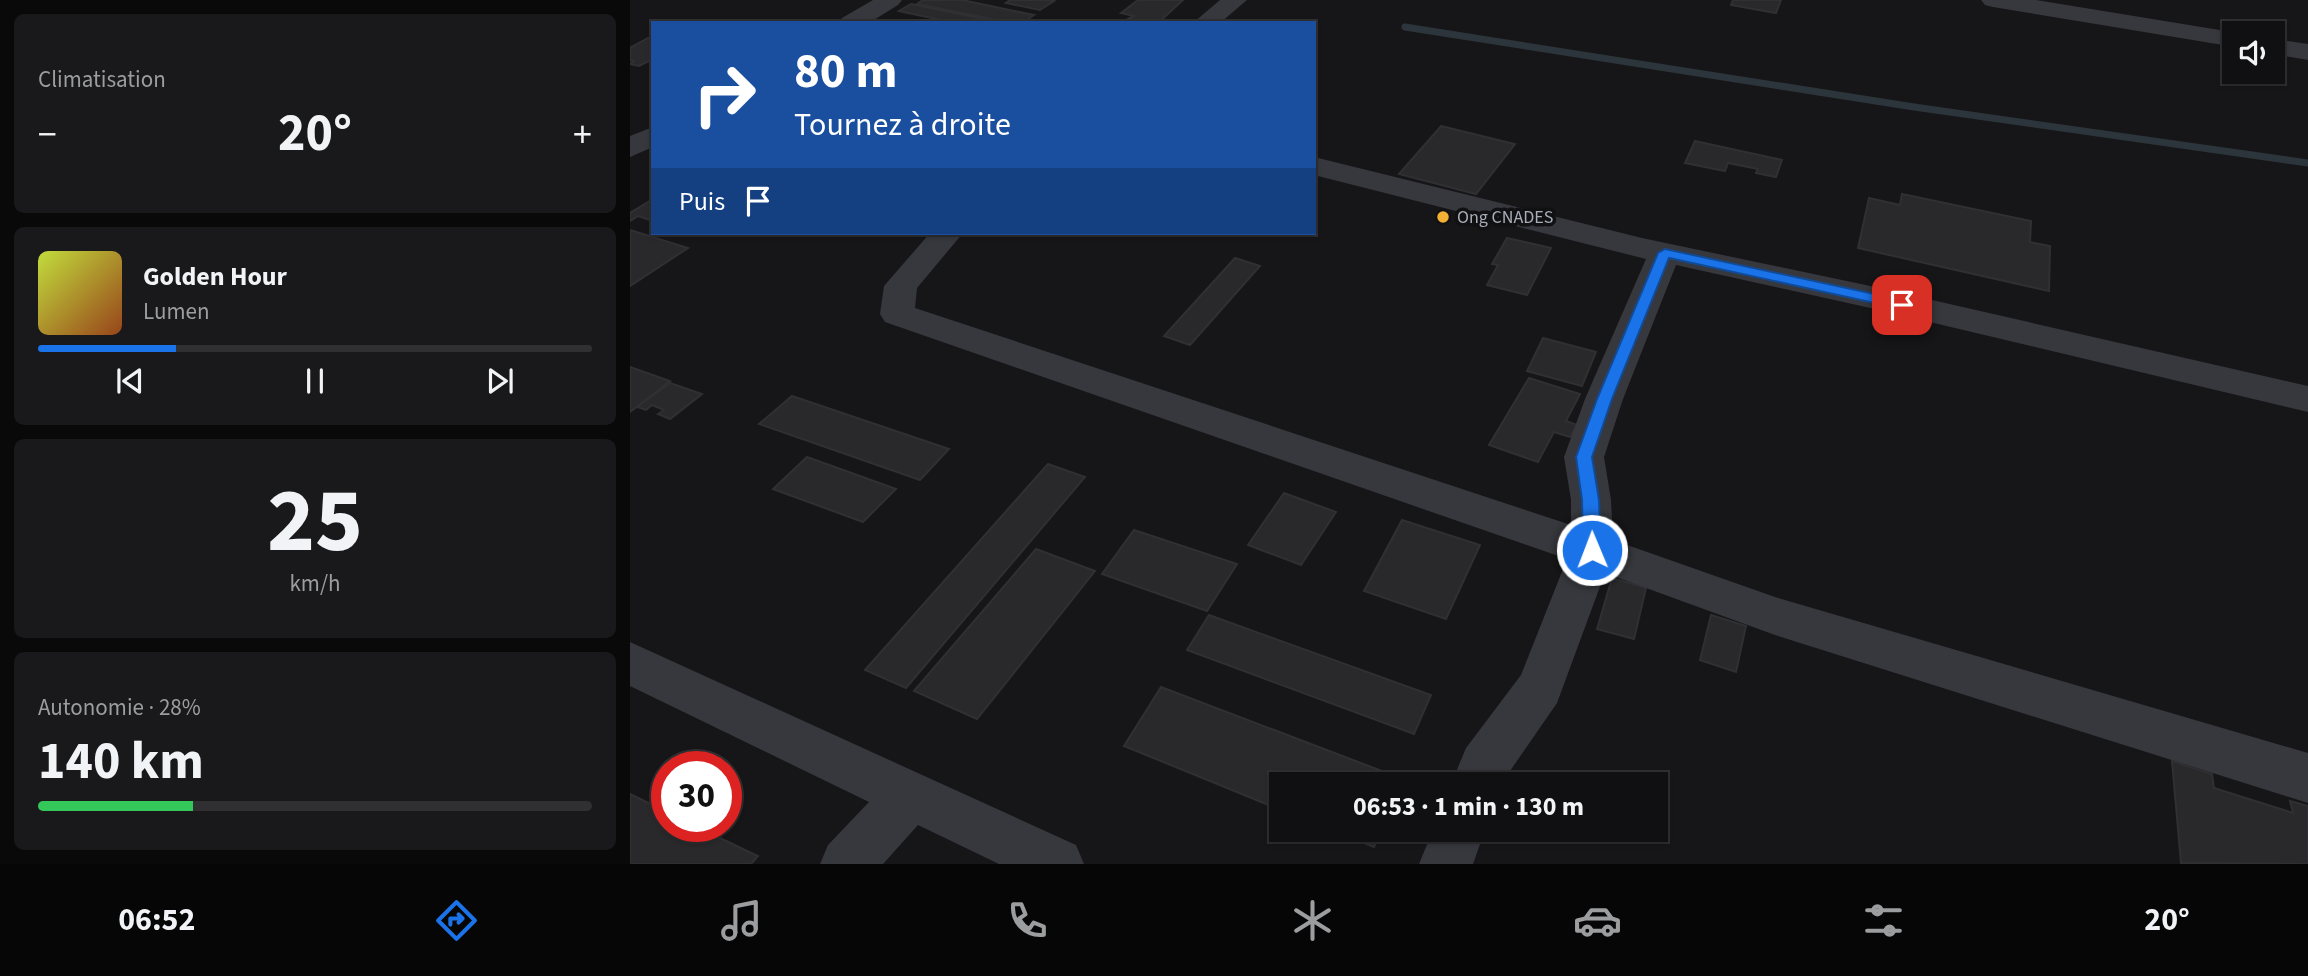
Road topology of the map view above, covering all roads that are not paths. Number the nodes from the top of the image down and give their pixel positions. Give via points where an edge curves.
1 (890, 0) edge
2 (1235, 0) edge
3 (1993, 0) edge
4 (854, 21) edge
5 (1208, 21) edge
6 (2222, 38) edge
7 (2285, 48) edge
8 (2308, 52) edge
9 (651, 136) edge
10 (630, 148) edge
11 (1316, 166) edge
12 (945, 235) edge
13 (1665, 253) junction
14 (2308, 399) edge
15 (1592, 550) junction
16 (630, 663) edge
17 (1481, 772) edge
18 (2308, 778) edge
19 (909, 797) junction
20 (1454, 842) edge
21 (847, 864) edge
22 (1057, 864) edge
23 (1446, 864) edge

1 - 4 street
2 - 5 street
3 - 6 street
7 - 8 street
9 - 10 street
11 - 13 street
12 - 15 street via 901,286 897,314
13 - 14 street
13 - 15 street via 1584,457
15 - 17 street via 1540,688
15 - 18 street via 1775,616
16 - 19 street
19 - 21 street
19 - 22 street
20 - 23 street

